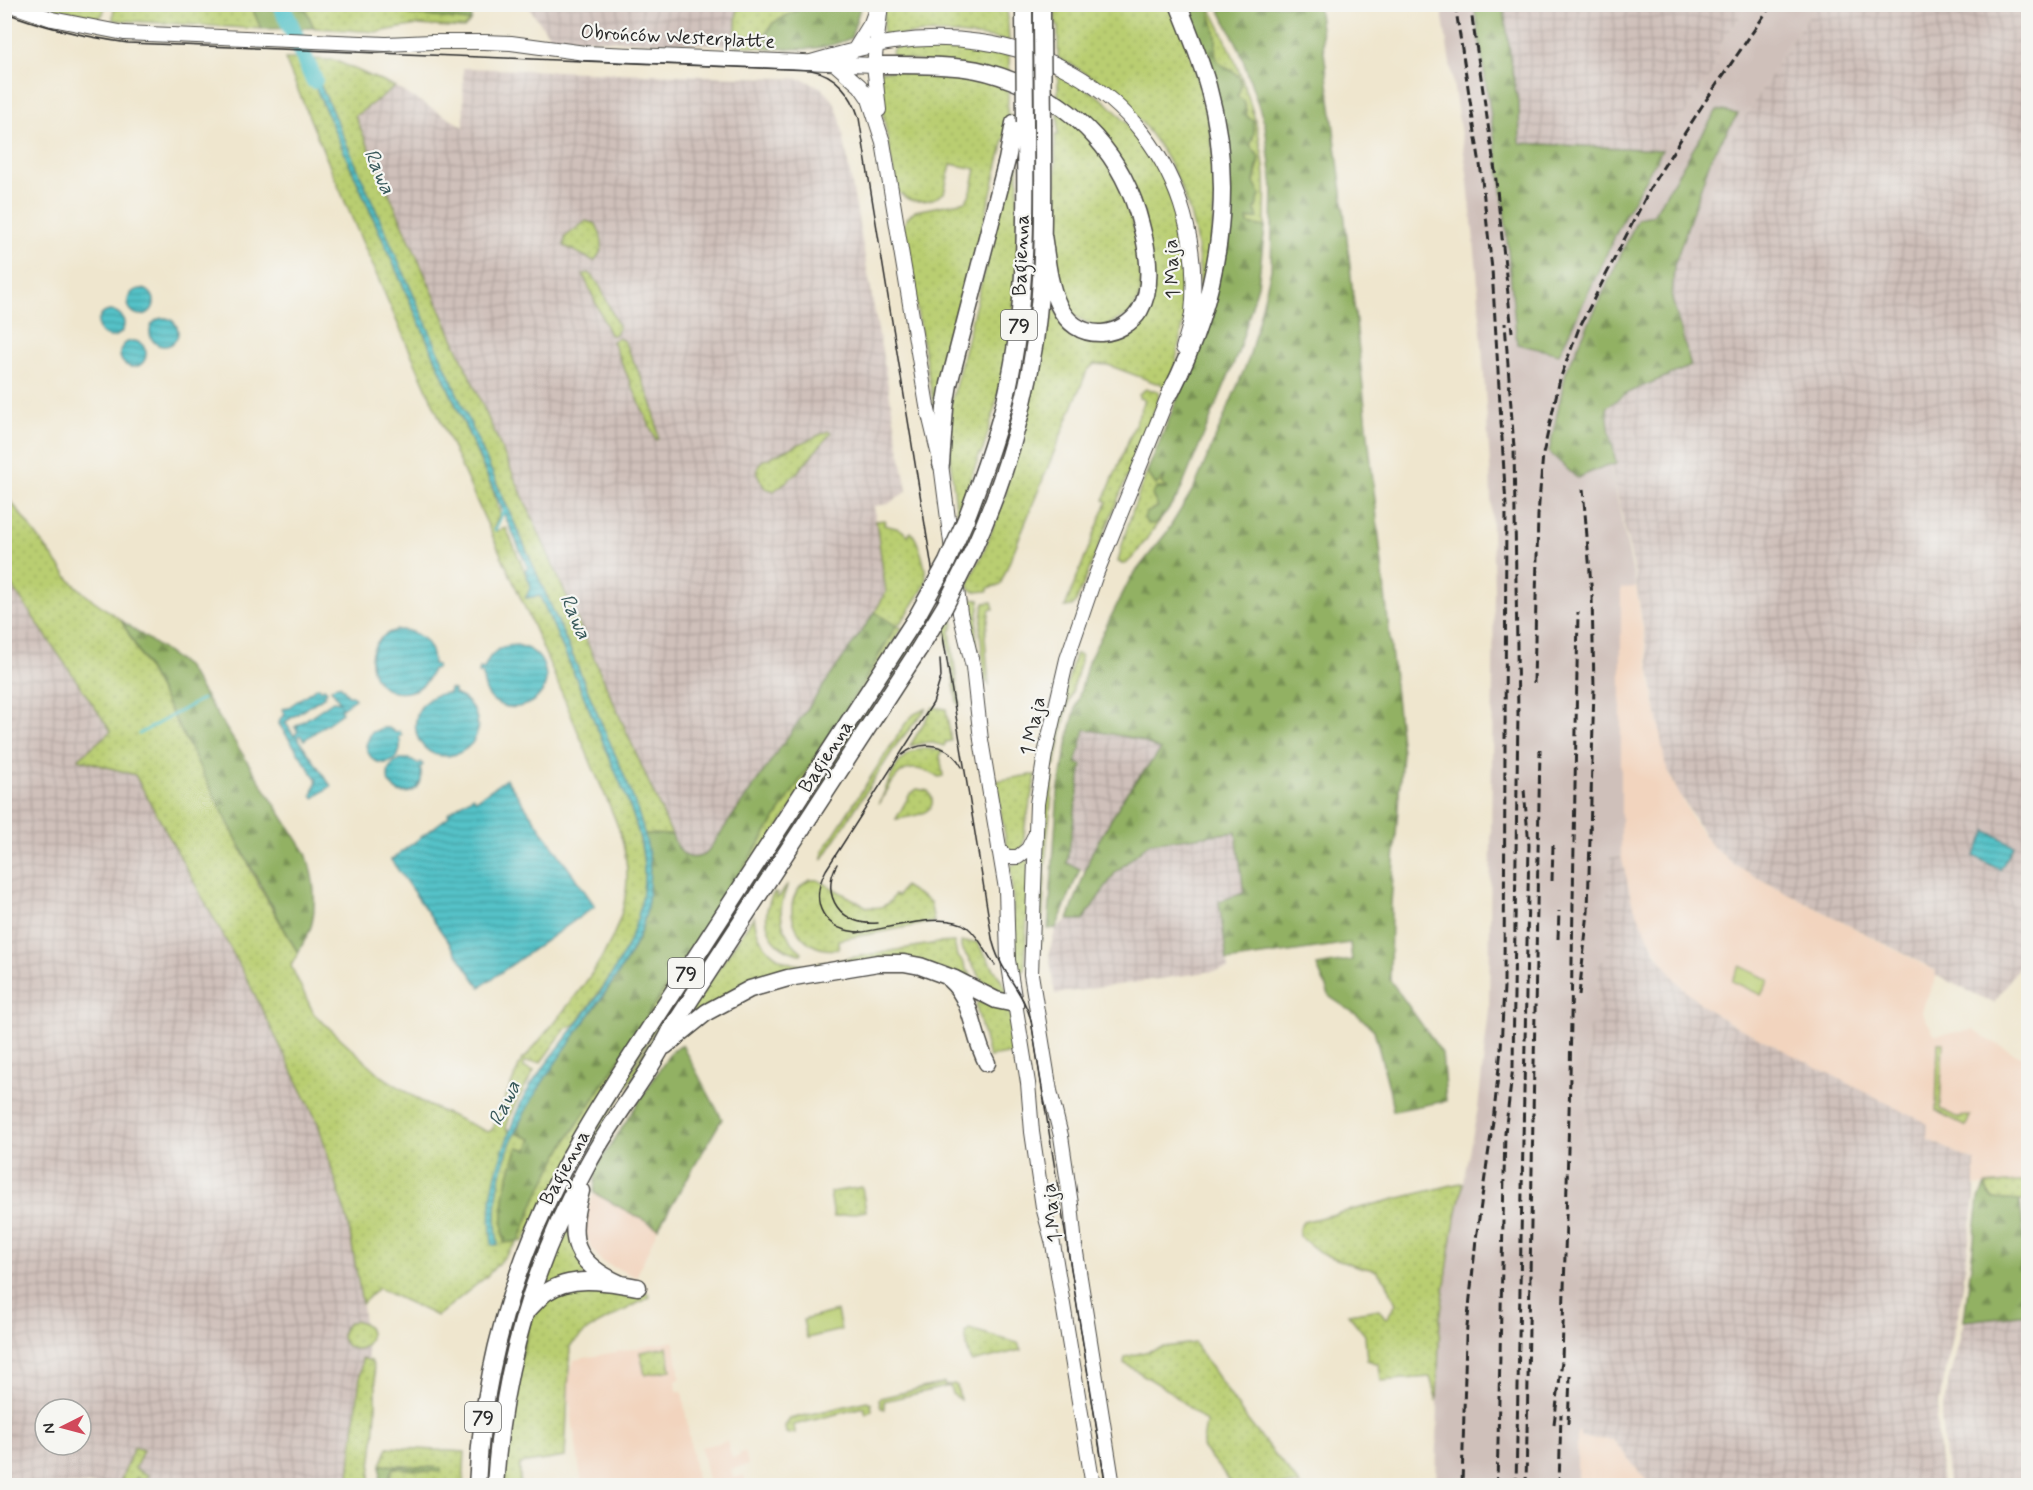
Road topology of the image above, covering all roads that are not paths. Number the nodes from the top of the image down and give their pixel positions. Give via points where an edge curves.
1 (8, 4) edge
2 (879, 4) edge
3 (1042, 4) edge
4 (1178, 4) edge
5 (1024, 8) edge
6 (876, 44) junction
7 (855, 49) junction
8 (1031, 59) junction
9 (811, 62) junction
10 (835, 64) junction
11 (874, 65) junction
12 (1019, 123) junction
13 (883, 142) junction
14 (1043, 235) junction
15 (1171, 392) junction
16 (941, 464) junction
17 (1036, 832) junction
18 (999, 850) junction
19 (947, 977) junction
20 (1035, 1001) junction
21 (1015, 1004) junction
22 (662, 1048) junction
23 (987, 1063) dead end
24 (589, 1161) junction
25 (621, 1284) junction
26 (638, 1287) dead end
27 (525, 1313) junction
28 (477, 1485) edge
29 (495, 1485) edge
30 (1093, 1485) edge
31 (1113, 1485) edge

1 - 9 street, Obrońców Westerplatte via 52,19 124,33 386,44 484,42 585,53
2 - 6 street
2 - 7 street
3 - 14 main road, Bagienna / 79, bridge
4 - 15 main road via 1212,104 1223,197 1218,256 1209,297 1188,359
5 - 8 main road, bridge
6 - 7 street, Obrońców Westerplatte
6 - 8 street, Obrońców Westerplatte via 909,39 948,40 995,45
6 - 11 street
7 - 9 street, Obrońców Westerplatte
8 - 12 main road, bridge
8 - 15 street, 1 Maja via 1082,78 1121,108 1156,151 1177,192 1189,229 1194,279 1192,315
9 - 10 street, Obrońców Westerplatte
10 - 11 street, Obrońców Westerplatte
10 - 13 street, 1 Maja via 869,99
11 - 13 street
11 - 14 main road via 966,68 993,74 1035,90 1084,125 1124,177 1140,220 1148,270 1139,311 1119,329 1105,333 1086,331 1070,321 1056,299
12 - 16 main road via 949,384
12 - 28 main road, Bagienna / 79, bridge via 1024,247 1016,344 997,431 966,519 916,618 613,1084 557,1181 526,1252 496,1349 484,1413
13 - 16 street, 1 Maja via 927,406
14 - 22 main road, Bagienna / 79, bridge via 1038,320 1025,397 1008,460 972,552 919,649
15 - 17 street, 1 Maja via 1095,577 1067,659 1045,754
16 - 18 street, 1 Maja via 960,613 973,667
17 - 18 street via 1029,849 1018,858 1007,857
17 - 20 street, 1 Maja via 1031,963
18 - 21 street, 1 Maja
19 - 21 main road via 996,1000
19 - 22 main road via 920,966 889,963 770,982 719,1004
19 - 23 main road via 968,1005
20 - 21 street
20 - 31 street, 1 Maja via 1061,1136 1074,1246
21 - 30 street, 1 Maja via 1042,1198
22 - 24 main road, Bagienna / 79
24 - 25 main road via 576,1208 576,1243 591,1268
24 - 27 main road, Bagienna / 79 via 556,1227
25 - 26 main road
25 - 27 main road via 581,1280 564,1284 546,1293
27 - 29 main road, Bagienna / 79 via 504,1405

